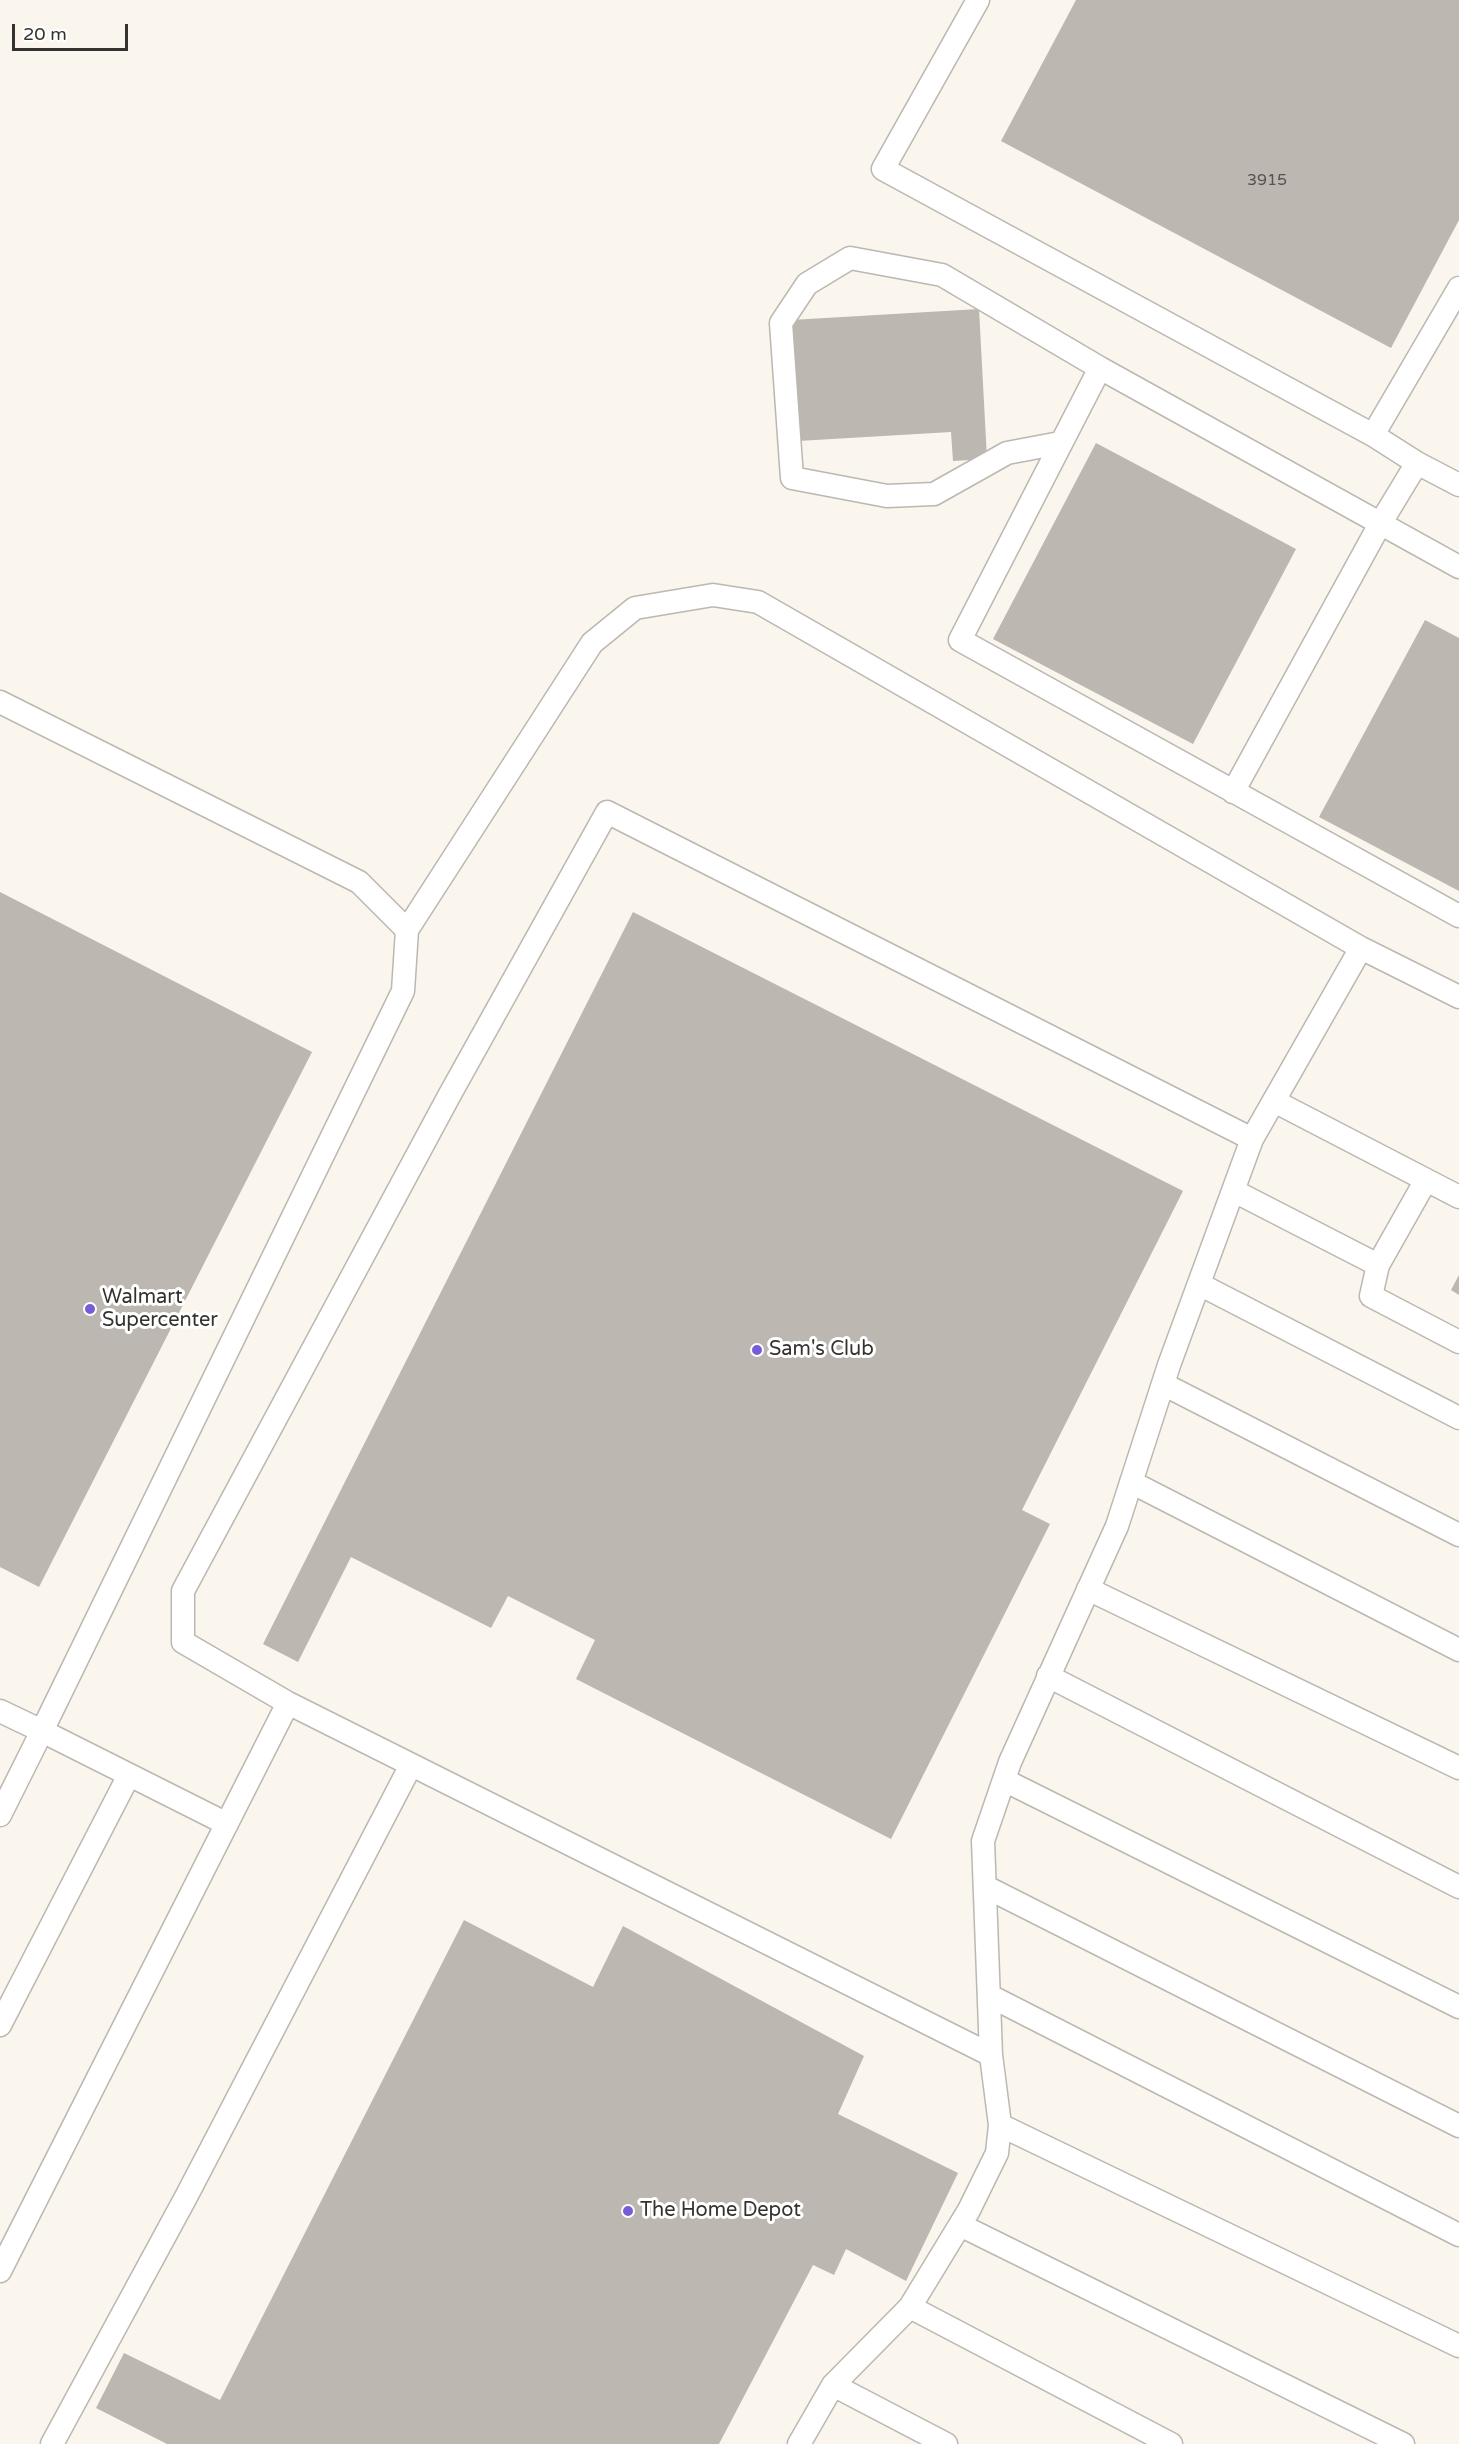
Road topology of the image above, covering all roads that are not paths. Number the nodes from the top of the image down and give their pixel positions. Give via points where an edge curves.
1 (978, 0) edge
2 (1459, 288) edge
3 (1100, 368) junction
4 (1373, 435) junction
5 (1060, 443) junction
6 (1417, 463) junction
7 (1459, 485) edge
8 (1380, 524) junction
9 (1459, 567) edge
10 (0, 702) edge
11 (1233, 792) junction
12 (1459, 916) edge
13 (407, 930) junction
14 (1361, 948) junction
15 (1459, 997) edge
16 (1274, 1101) junction
17 (1252, 1139) junction
18 (1426, 1180) junction
19 (1234, 1191) junction
20 (1459, 1197) edge
21 (1378, 1265) junction
22 (1199, 1284) junction
23 (1459, 1342) edge
24 (1163, 1384) junction
25 (1459, 1418) edge
26 (1131, 1482) junction
27 (1459, 1535) edge
28 (1088, 1589) junction
29 (1459, 1650) edge
30 (1048, 1676) junction
31 (288, 1703) junction
32 (0, 1711) edge
33 (42, 1731) junction
34 (411, 1765) junction
35 (1459, 1768) edge
36 (129, 1775) junction
37 (1004, 1780) junction
38 (0, 1815) edge
39 (227, 1824) junction
40 (986, 1887) junction
41 (1459, 1887) edge
42 (990, 1996) junction
43 (1459, 2007) edge
44 (0, 2025) edge
45 (991, 2055) junction
46 (1000, 2125) junction
47 (1459, 2126) edge
48 (960, 2225) junction
49 (1459, 2235) edge
50 (0, 2271) edge
51 (910, 2307) junction
52 (1459, 2346) edge
53 (833, 2385) junction
54 (52, 2444) edge
55 (799, 2444) edge
56 (945, 2444) edge
57 (1171, 2444) edge
58 (1402, 2444) edge

1 - 4 lane via 883,169
2 - 4 lane
3 - 5 lane
3 - 5 lane via 942,274 850,258 807,284 781,324 792,478 886,496 934,494 1007,453
3 - 8 lane
4 - 6 lane
5 - 11 lane via 960,640
6 - 7 lane
6 - 8 lane
8 - 9 lane
8 - 11 lane
10 - 13 lane via 359,882
11 - 12 lane
13 - 14 lane via 592,643 635,608 712,595 758,602
13 - 33 lane via 403,991
14 - 15 lane
14 - 16 lane
16 - 17 lane
16 - 18 lane
17 - 19 lane
17 - 31 lane via 607,812 449,1096 183,1592 183,1642
18 - 20 lane
18 - 21 lane
19 - 21 lane
19 - 22 lane
21 - 23 lane via 1371,1296
22 - 24 lane
22 - 25 lane
24 - 26 lane
24 - 27 lane
26 - 28 lane via 1117,1526
26 - 29 lane
28 - 30 lane
28 - 35 lane
30 - 37 lane
30 - 41 lane
31 - 34 lane
31 - 39 lane
32 - 33 lane
33 - 36 lane
33 - 38 lane
34 - 45 lane
34 - 54 lane via 186,2197
36 - 39 lane
36 - 44 lane
37 - 40 lane via 983,1840
37 - 43 lane
39 - 50 lane
40 - 42 lane
40 - 47 lane
42 - 45 lane
42 - 49 lane
45 - 46 lane
46 - 48 lane via 997,2153
46 - 52 lane
48 - 51 lane
48 - 58 lane
51 - 53 lane
51 - 57 lane
53 - 55 lane
53 - 56 lane

